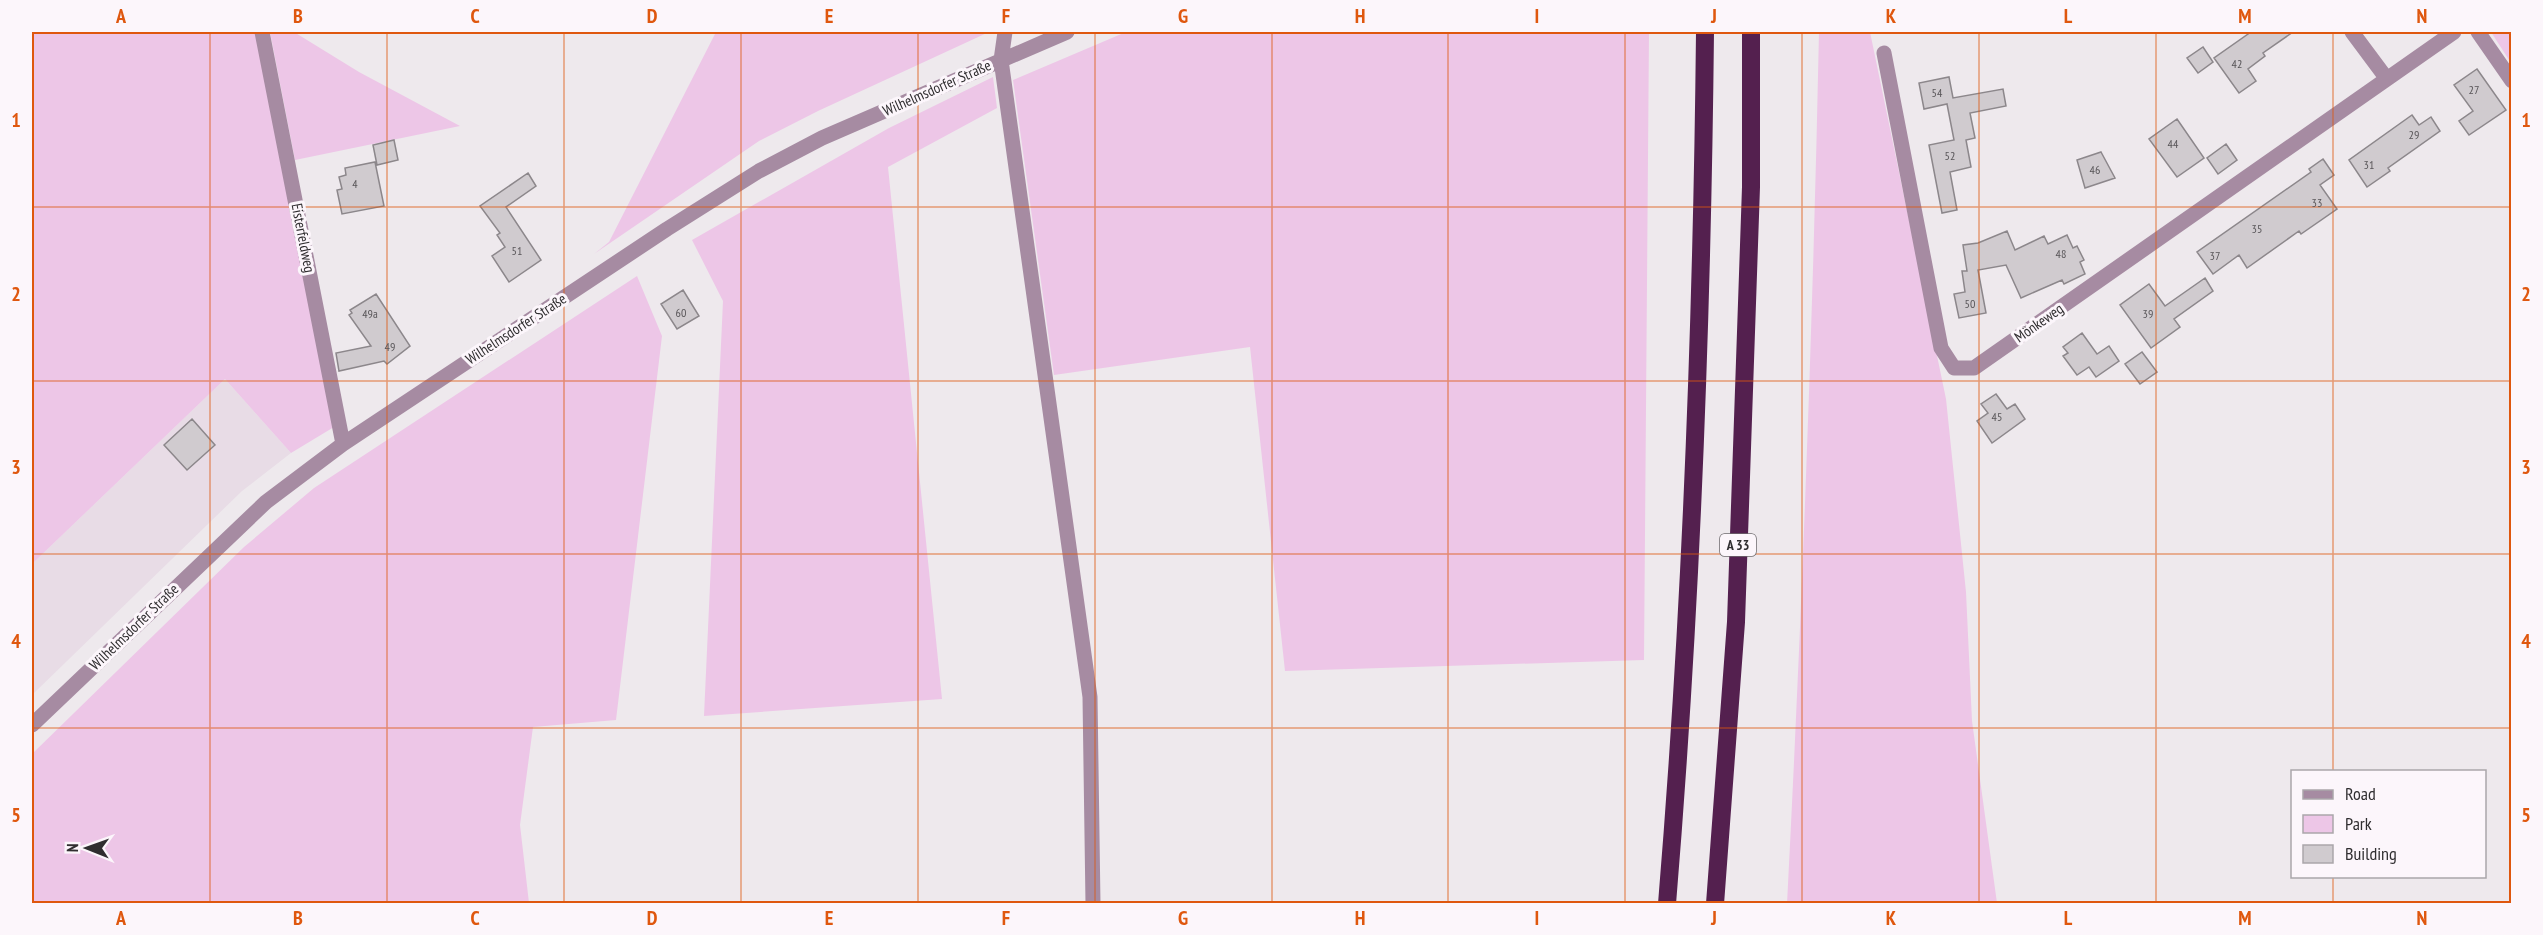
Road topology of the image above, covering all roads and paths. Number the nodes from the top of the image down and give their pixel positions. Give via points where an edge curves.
1 (262, 32) edge
2 (1005, 32) edge
3 (1067, 32) edge
4 (1705, 32) edge
5 (1751, 32) edge
6 (2352, 32) edge
7 (2454, 32) edge
8 (2478, 32) edge
9 (1884, 53) dead end
10 (1001, 60) junction
11 (2387, 80) junction
12 (2511, 81) edge
13 (343, 444) junction
14 (32, 725) edge
15 (1093, 903) edge
16 (1667, 903) edge
17 (1715, 903) edge

1 - 13 street, Eisterfeldweg
2 - 10 street
3 - 10 street, Wilhelmsdorfer Straße
4 - 16 highway via 1703,218 1686,624
5 - 17 highway, A 33 via 1736,622
6 - 11 street
7 - 11 street, Mönkeweg
8 - 12 street
9 - 11 street, Mönkeweg via 1941,348 1954,369 1974,368
10 - 13 street, Wilhelmsdorfer Straße via 822,138 759,171
10 - 15 street via 1089,697
13 - 14 street, Wilhelmsdorfer Straße via 266,502

